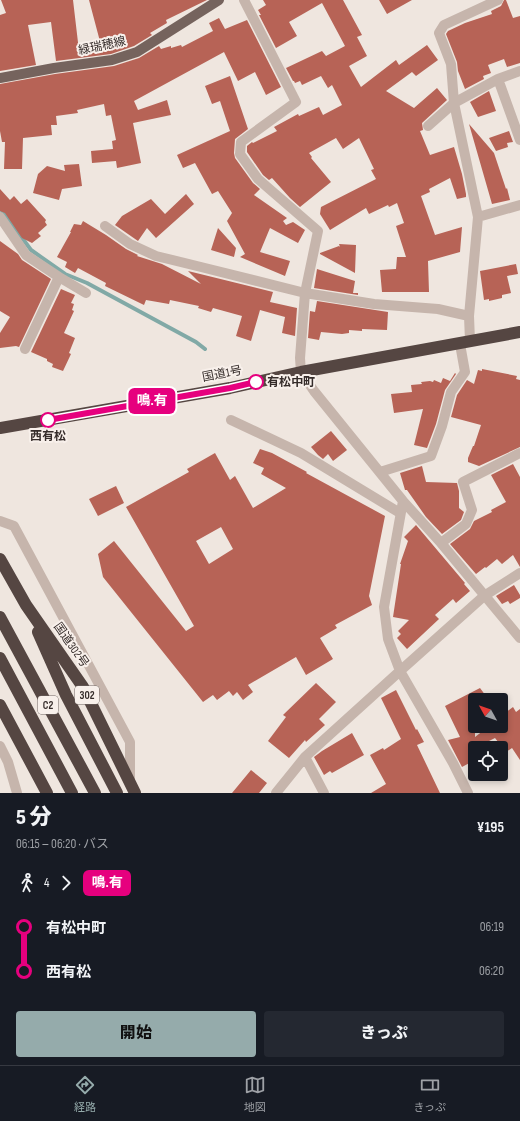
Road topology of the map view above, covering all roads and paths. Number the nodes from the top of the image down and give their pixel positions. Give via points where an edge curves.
1 (219, 0) edge
2 (244, 0) edge
3 (498, 0) edge
4 (520, 71) edge
5 (0, 78) edge
6 (498, 79) junction
7 (454, 103) junction
8 (428, 126) dead end
9 (520, 140) edge
10 (520, 205) edge
11 (0, 217) edge
12 (478, 217) junction
13 (105, 226) dead end
14 (59, 277) junction
15 (86, 293) dead end
16 (305, 293) junction
17 (469, 316) junction
18 (520, 332) edge
19 (465, 343) junction
20 (25, 350) dead end
21 (301, 372) junction
22 (231, 420) dead end
23 (0, 428) edge
24 (520, 453) edge
25 (380, 472) junction
26 (403, 501) junction
27 (400, 513) junction
28 (0, 521) edge
29 (441, 543) junction
30 (0, 559) edge
31 (520, 573) edge
32 (484, 596) junction
33 (26, 605) junction
34 (0, 618) edge
35 (520, 638) edge
36 (0, 658) edge
37 (400, 671) junction
38 (0, 705) edge
39 (0, 746) edge
40 (305, 757) junction
41 (130, 780) junction
42 (18, 793) edge
43 (47, 793) edge
44 (72, 793) edge
45 (95, 793) edge
46 (117, 793) edge
47 (135, 793) edge
48 (276, 793) edge
49 (324, 793) edge
50 (468, 793) edge

1 - 5 main road, 緑瑞穂線 via 136,52 112,60
2 - 16 street via 296,102 241,142 240,154 262,182 318,231
3 - 7 street via 444,25 438,33 451,64
4 - 6 street
6 - 7 street
6 - 9 street
7 - 8 street
7 - 12 street
10 - 12 street
11 - 14 street via 26,255
12 - 17 street
13 - 16 street via 130,244 156,256
14 - 15 street
14 - 20 street
16 - 17 street via 374,304 438,309
16 - 21 street
17 - 19 street
18 - 19 highway, 国道1号
19 - 21 highway, 国道1号
19 - 25 street via 465,372 451,392 431,456
21 - 23 highway, 国道1号 via 230,388
21 - 25 street
22 - 27 street via 301,453
24 - 29 street via 464,482 472,510 466,524
25 - 26 street
26 - 27 street
26 - 29 street
27 - 37 street via 384,607 388,639
28 - 41 street via 14,526 130,742
29 - 32 street
30 - 33 highway, 国道302号 / 302
31 - 32 street
32 - 35 street
32 - 37 street
33 - 41 highway, 国道302号 / 302 via 82,687
33 - 46 highway via 66,695
34 - 45 highway, C2
36 - 44 highway, C2
37 - 40 street
37 - 50 street
38 - 43 highway
39 - 42 street
40 - 48 street
40 - 49 street
41 - 47 highway, 国道302号 / 302

